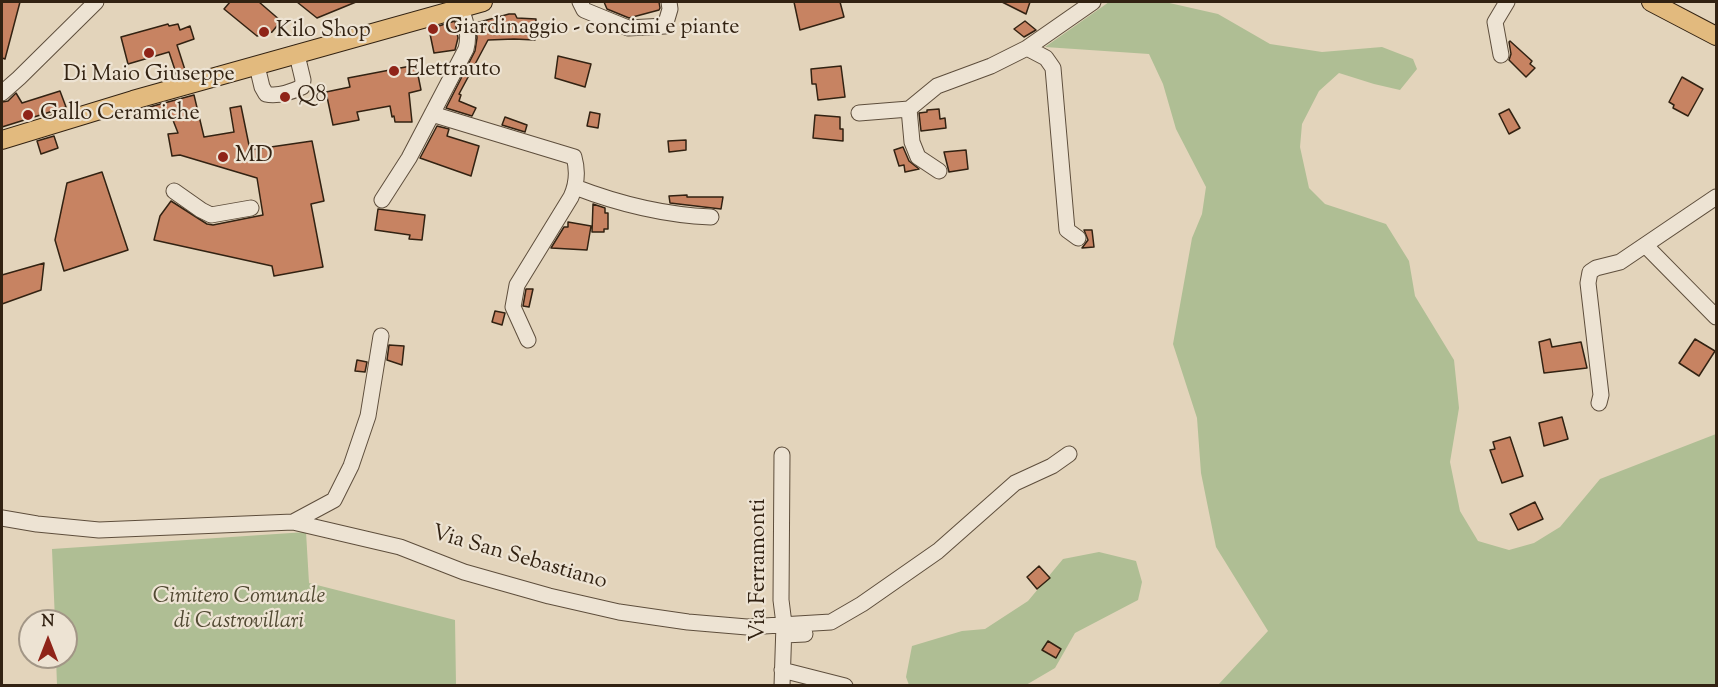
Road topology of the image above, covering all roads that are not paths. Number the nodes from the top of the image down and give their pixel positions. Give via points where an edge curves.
1 (96, 2) edge
2 (483, 2) edge
3 (580, 2) edge
4 (669, 2) edge
5 (1507, 2) edge
6 (1651, 2) edge
7 (1087, 3) edge
8 (461, 8) junction
9 (1716, 36) edge
10 (1027, 48) junction
11 (297, 54) junction
12 (1501, 55) dead end
13 (257, 66) junction
14 (2, 93) edge
15 (909, 109) junction
16 (859, 113) dead end
17 (432, 114) junction
18 (2, 140) edge
19 (939, 171) dead end
20 (575, 187) junction
21 (174, 191) dead end
22 (1716, 197) edge
23 (382, 200) dead end
24 (251, 208) dead end
25 (711, 217) dead end
26 (1078, 238) dead end
27 (1646, 246) junction
28 (1716, 317) edge
29 (381, 336) dead end
30 (528, 340) dead end
31 (1599, 403) dead end
32 (1069, 454) dead end
33 (782, 455) dead end
34 (2, 518) edge
35 (293, 522) junction
36 (784, 630) junction
37 (806, 634) dead end
38 (782, 670) junction
39 (782, 686) edge
40 (845, 686) edge

1 - 14 street
2 - 8 main road
3 - 4 street via 584,10 628,28 665,26
5 - 12 street via 1495,22
6 - 9 main road
7 - 10 street
8 - 11 main road
8 - 17 street via 468,28 466,49
10 - 15 street via 937,86
10 - 26 street via 1047,58 1053,68 1066,230
11 - 13 main road
11 - 13 street via 303,81 302,87 295,90 266,94
13 - 18 main road
15 - 16 street
15 - 19 street via 912,142 918,157
17 - 20 street via 574,157
17 - 23 street
20 - 25 street via 678,216
20 - 30 street via 517,285 513,307
21 - 24 street via 211,215
22 - 27 street
27 - 28 street
27 - 31 street via 1620,262 1590,272
29 - 35 street via 368,416 351,466 334,500
32 - 36 street, Via San Sebastiano via 1015,483 938,551 862,604 831,622
33 - 36 street, Via Ferramonti
34 - 35 street, Via San Sebastiano via 99,530
35 - 36 street, Via San Sebastiano via 400,547 464,572 619,612
36 - 37 street
36 - 38 street, Via Ferramonti
38 - 39 street, Via Ferramonti
38 - 40 street

